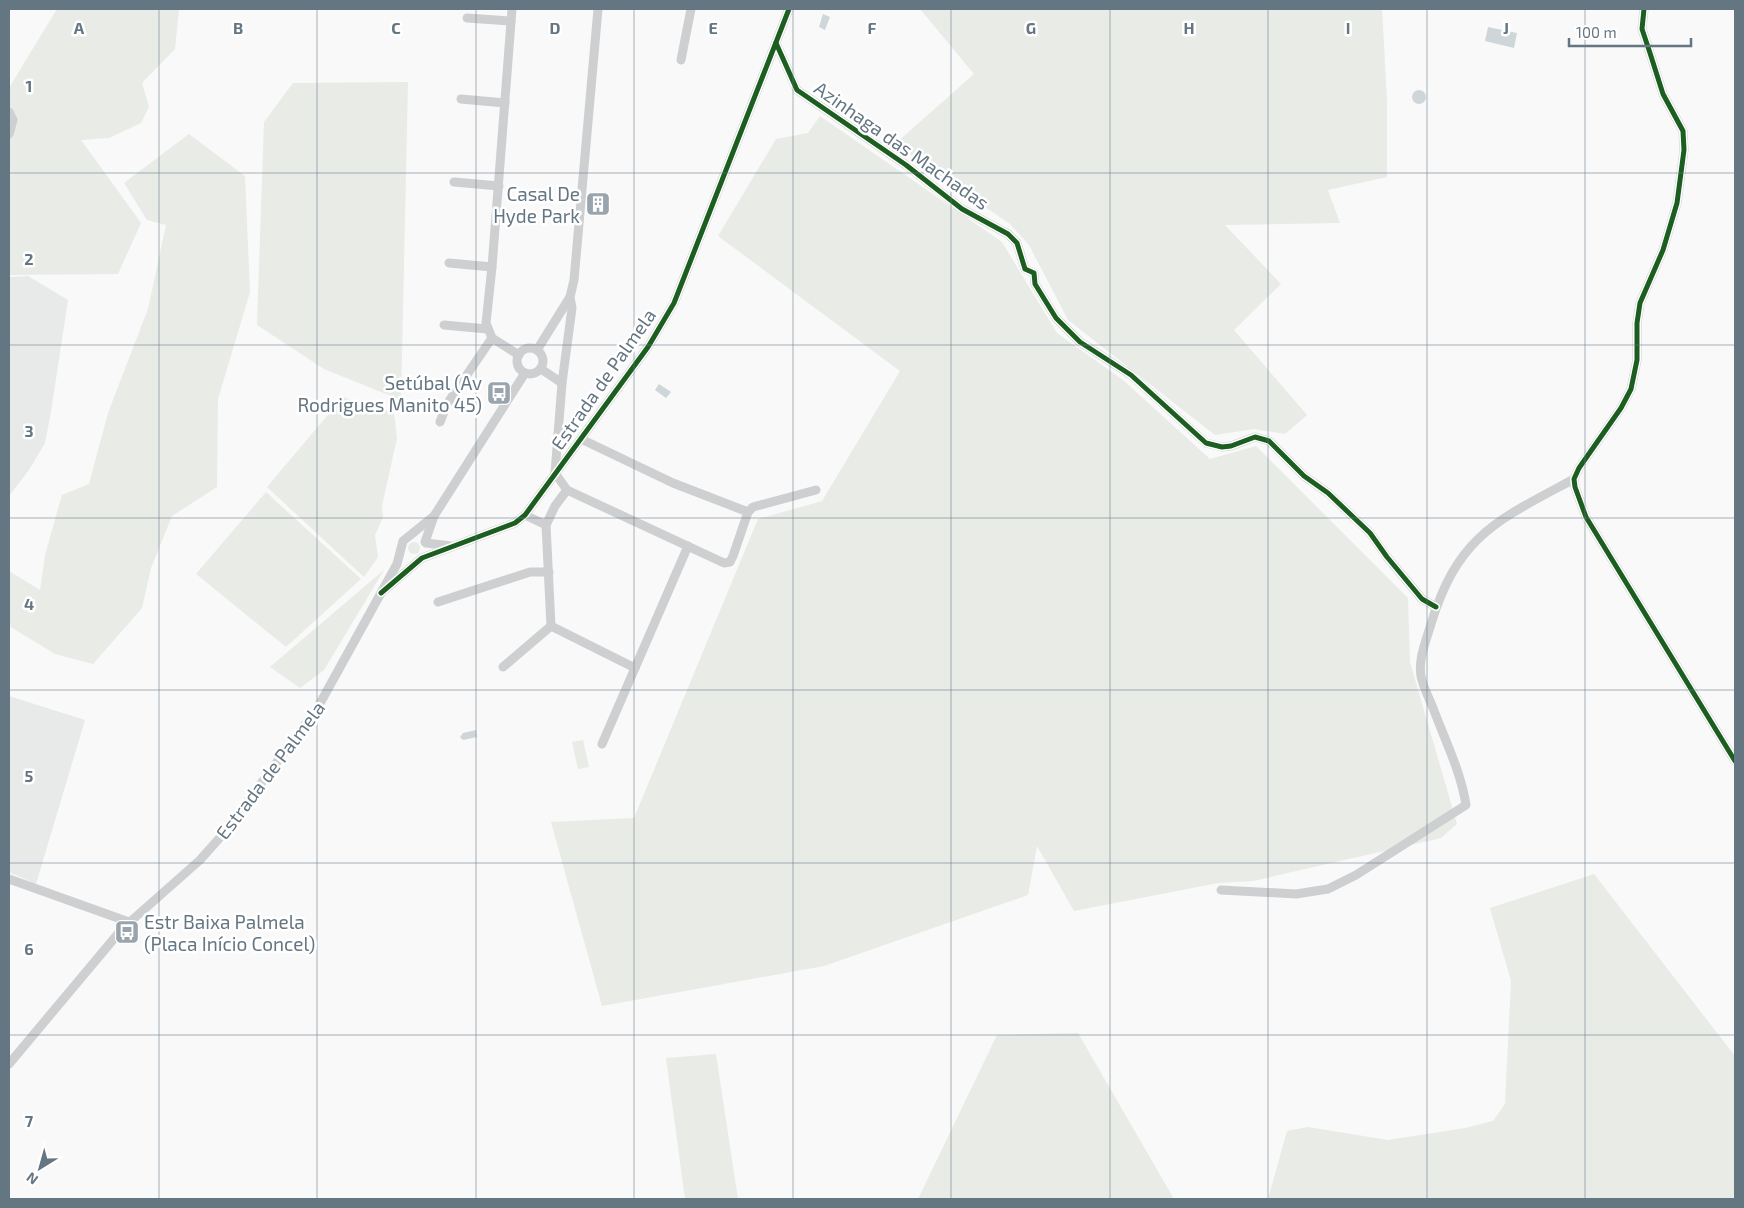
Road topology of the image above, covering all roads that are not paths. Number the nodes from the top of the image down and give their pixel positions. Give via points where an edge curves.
1 (512, 9) edge
2 (598, 9) edge
3 (691, 9) edge
4 (789, 9) edge
5 (1644, 9) edge
6 (467, 18) dead end
7 (511, 21) junction
8 (776, 44) junction
9 (681, 60) dead end
10 (461, 99) dead end
11 (505, 103) junction
12 (9, 112) edge
13 (9, 134) edge
14 (454, 182) dead end
15 (498, 186) junction
16 (449, 263) dead end
17 (492, 267) junction
18 (570, 297) junction
19 (444, 325) dead end
20 (487, 329) junction
21 (492, 338) junction
22 (537, 350) junction
23 (519, 355) junction
24 (541, 369) junction
25 (525, 373) junction
26 (562, 383) junction
27 (440, 422) dead end
28 (581, 439) junction
29 (555, 473) junction
30 (1574, 479) junction
31 (567, 490) junction
32 (816, 490) dead end
33 (748, 512) junction
34 (525, 515) junction
35 (434, 516) junction
36 (546, 526) junction
37 (409, 536) junction
38 (425, 543) junction
39 (451, 546) junction
40 (688, 546) junction
41 (401, 548) junction
42 (420, 559) junction
43 (549, 572) junction
44 (381, 593) junction
45 (438, 602) dead end
46 (1436, 607) junction
47 (551, 626) junction
48 (503, 667) dead end
49 (635, 668) junction
50 (602, 744) dead end
51 (1735, 761) edge
52 (9, 879) edge
53 (1221, 890) dead end
54 (129, 922) junction
55 (9, 1064) edge

1 - 7 street
2 - 18 street
3 - 9 street
4 - 8 street, Estrada de Palmela
5 - 30 street via 1642,29 1663,94 1683,131 1684,150 1677,203 1663,250 1640,303 1637,360 1631,389
6 - 7 street
7 - 11 street
8 - 28 street, Estrada de Palmela via 674,302 648,348
8 - 46 street, Azinhaga das Machadas via 797,90 906,165 962,209 1008,234 1017,243 1025,269 1034,272 1035,284 1056,318 1080,342 1131,375 1206,443 1222,447 1254,437 1269,441 1370,533 1422,599
10 - 11 street
11 - 15 street
12 - 13 street via 13,120
14 - 15 street
15 - 17 street
16 - 17 street
17 - 20 street
18 - 22 street
18 - 26 street via 572,308
19 - 20 street
20 - 21 street
21 - 23 street
21 - 27 street via 447,404
22 - 23 street via 525,350
22 - 24 street via 543,361
23 - 25 street via 518,364
24 - 25 street via 532,374
24 - 26 street
25 - 35 street
26 - 29 street
28 - 29 street, Estrada de Palmela
28 - 33 street via 673,483
29 - 31 street
29 - 34 street, Estrada de Palmela
30 - 46 street via 1505,517 1474,542 1452,570
30 - 51 street via 1586,517
31 - 36 street
31 - 40 street
32 - 33 street via 762,503
33 - 40 street via 730,562 724,563
34 - 36 street
34 - 39 street, Estrada de Palmela via 515,523
35 - 37 street
35 - 38 street
36 - 43 street
37 - 38 street via 419,537
37 - 41 street
38 - 39 street, Estrada de Palmela
38 - 42 street via 426,552
39 - 42 street, Estrada de Palmela
40 - 49 street
41 - 42 street via 406,559
41 - 44 street, Estrada de Palmela via 397,564
42 - 44 street, Estrada de Palmela
43 - 45 street via 530,572
43 - 47 street
44 - 54 street, Estrada de Palmela via 318,707 224,833 200,860
46 - 53 street via 1421,657 1421,677 1466,805 1356,875 1328,889 1296,894
47 - 48 street
47 - 49 street
49 - 50 street
52 - 54 street
54 - 55 street, Estrada de Palmela

